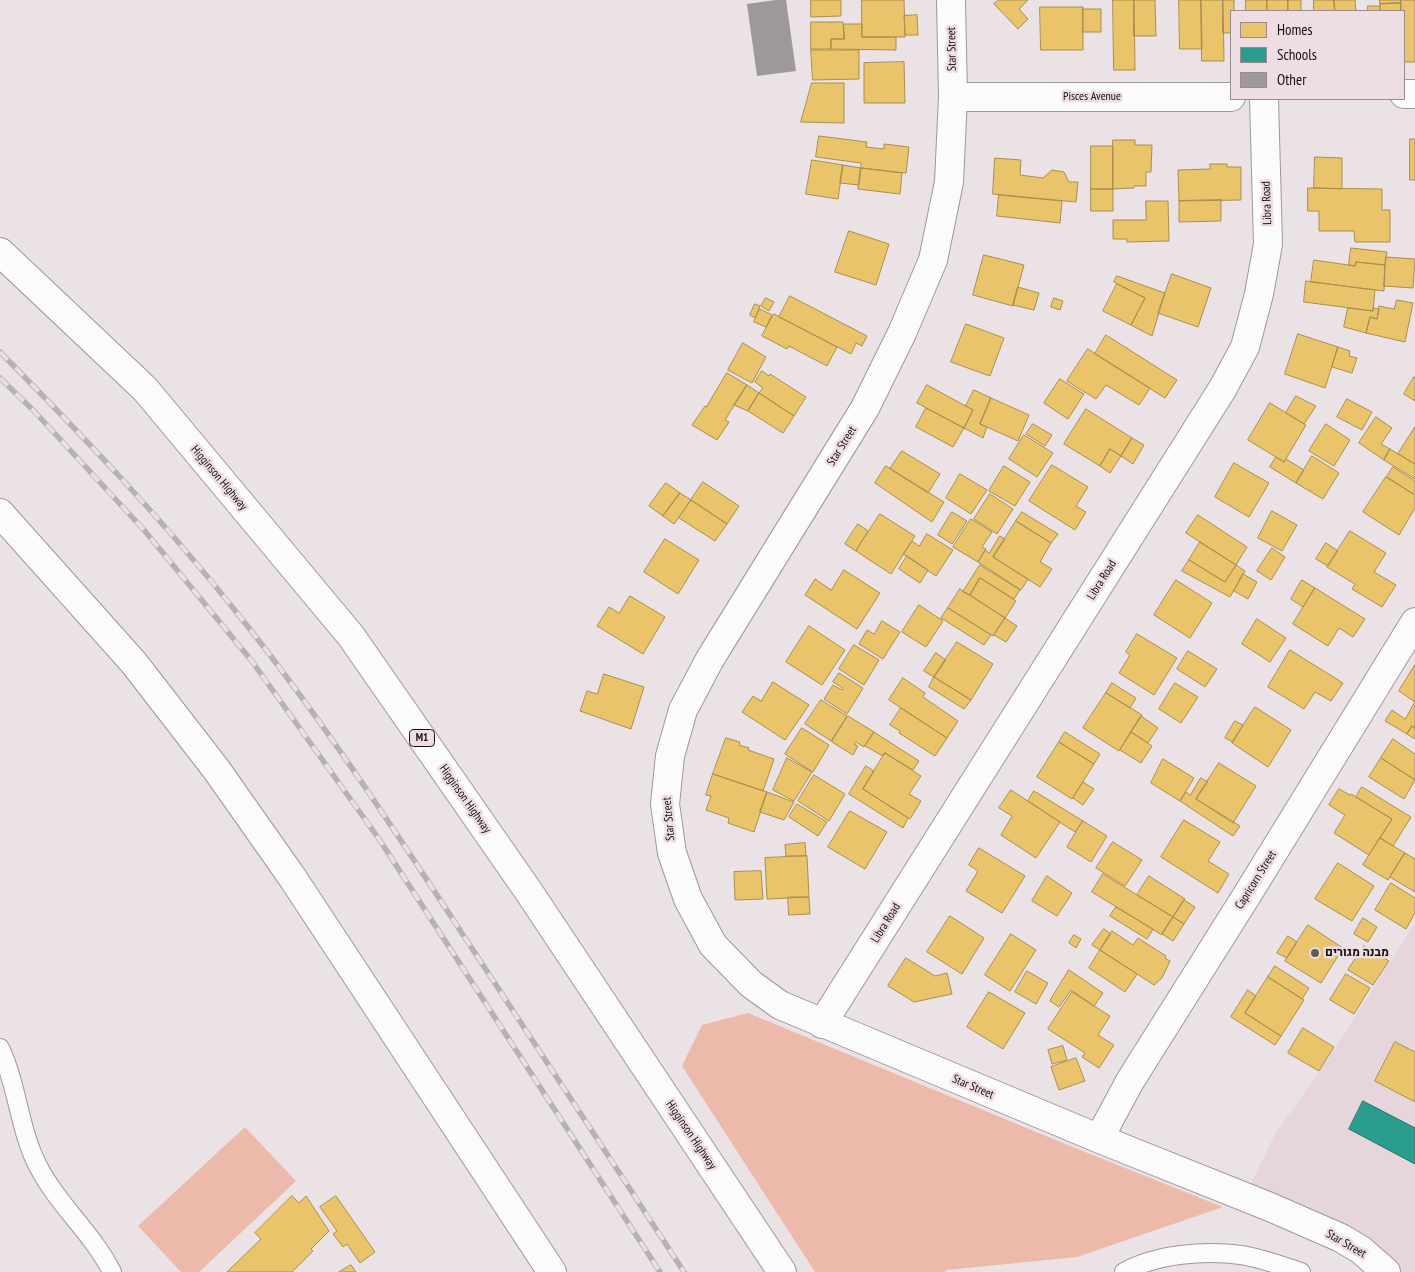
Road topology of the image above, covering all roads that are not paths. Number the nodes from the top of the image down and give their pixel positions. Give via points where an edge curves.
1 (950, 0) edge
2 (953, 97) junction
3 (1230, 97) edge
4 (1264, 100) edge
5 (0, 252) edge
6 (0, 513) edge
7 (1415, 622) edge
8 (822, 1024) junction
9 (0, 1048) edge
10 (1100, 1139) junction
11 (1381, 1271) edge
12 (112, 1272) edge
13 (552, 1272) edge
14 (782, 1272) edge
15 (1124, 1272) edge
16 (1301, 1272) edge

1 - 2 main road, Star Street
2 - 3 main road, Pisces Avenue
2 - 8 main road, Star Street via 949,182 935,250 902,333 865,408 710,659 683,710 670,756 665,804 672,853 688,899 714,945 751,984 780,1005
4 - 8 main road, Libra Road via 1268,244 1245,347 1224,388
5 - 14 main road, Higginson Highway / M1 via 145,389 351,636 529,892
6 - 13 main road via 134,663 216,769 292,877
7 - 10 main road, Capricorn Street via 1130,1081
8 - 10 main road, Star Street
9 - 12 lane via 38,1167 54,1195 92,1240
10 - 11 main road, Star Street via 1341,1238 1361,1250
15 - 16 lane via 1138,1264 1190,1253 1242,1255

